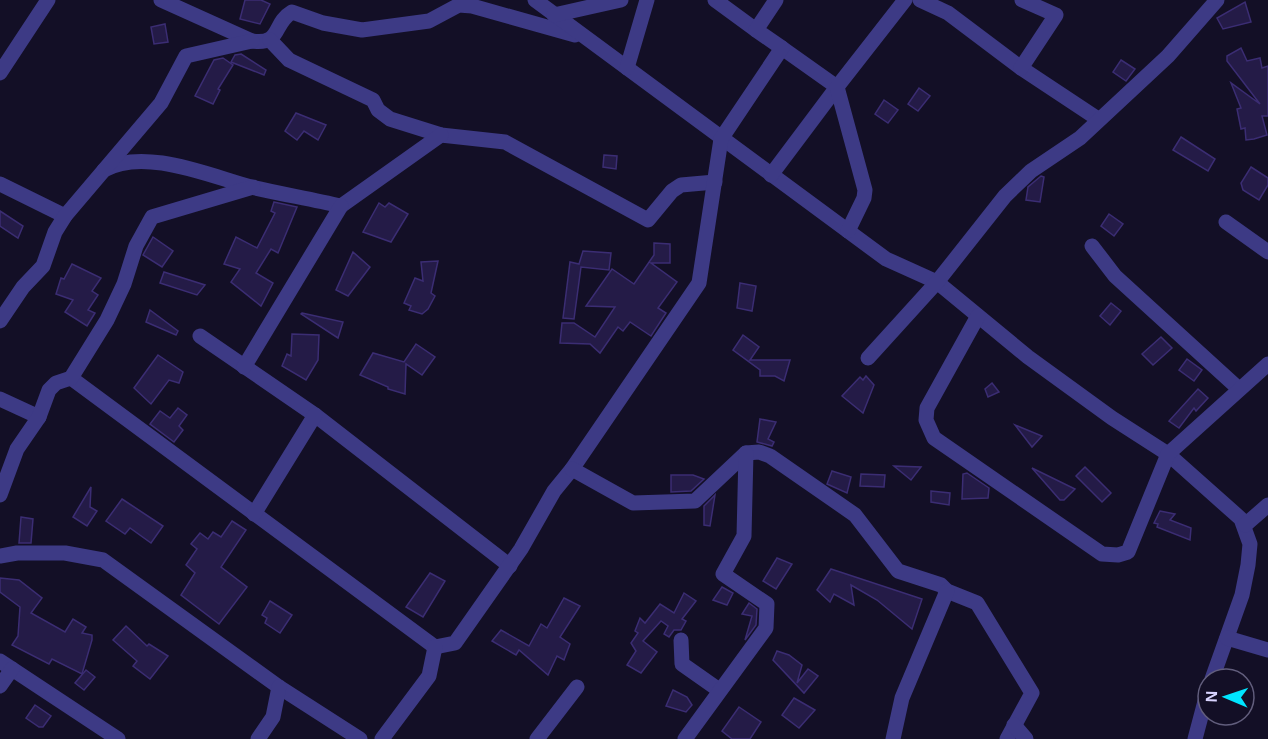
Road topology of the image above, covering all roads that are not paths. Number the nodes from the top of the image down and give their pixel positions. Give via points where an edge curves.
1 (48, 0) edge
2 (161, 0) edge
3 (534, 0) edge
4 (621, 0) edge
5 (647, 0) edge
6 (715, 0) edge
7 (776, 0) edge
8 (905, 0) edge
9 (920, 0) edge
10 (1022, 0) edge
11 (1217, 0) edge
12 (554, 15) junction
13 (756, 30) junction
14 (583, 37) junction
15 (270, 40) junction
16 (252, 41) junction
17 (782, 48) junction
18 (5, 53) edge
19 (627, 68) junction
20 (1021, 68) junction
21 (0, 73) edge
22 (837, 87) junction
23 (1098, 119) junction
24 (441, 135) junction
25 (721, 139) junction
26 (101, 171) junction
27 (771, 175) junction
28 (715, 182) junction
29 (0, 184) edge
30 (253, 187) junction
31 (342, 206) junction
32 (65, 216) junction
33 (1226, 222) dead end
34 (848, 231) junction
35 (1092, 246) dead end
36 (1268, 252) edge
37 (937, 282) junction
38 (978, 316) junction
39 (0, 321) edge
40 (200, 336) dead end
41 (867, 358) dead end
42 (1268, 364) edge
43 (244, 367) junction
44 (71, 378) junction
45 (1239, 389) junction
46 (0, 399) edge
47 (315, 415) junction
48 (39, 417) junction
49 (746, 453) junction
50 (1167, 454) junction
51 (572, 469) junction
52 (0, 495) edge
53 (1268, 505) edge
54 (254, 514) junction
55 (1245, 525) junction
56 (0, 556) edge
57 (510, 566) junction
58 (947, 591) junction
59 (1227, 638) junction
60 (681, 640) dead end
61 (435, 647) junction
62 (1268, 650) edge
63 (6, 665) edge
64 (1216, 667) edge
65 (0, 686) edge
66 (279, 687) junction
67 (576, 687) dead end
68 (719, 690) junction
69 (1010, 732) edge
70 (1195, 736) edge
71 (116, 739) edge
72 (258, 739) edge
73 (360, 739) edge
74 (382, 739) edge
75 (537, 739) edge
76 (685, 739) edge
77 (893, 739) edge
78 (1026, 739) edge
79 (1210, 739) edge

1 - 18 street
2 - 16 street
3 - 12 street
4 - 12 street
5 - 19 street
6 - 13 street
7 - 13 street
8 - 22 street
9 - 20 street via 948,13
10 - 20 street via 1056,15
11 - 23 street via 1168,56
12 - 14 street
13 - 17 street
14 - 15 street via 459,5 429,21 362,30 292,12
14 - 19 street
15 - 16 street
15 - 24 street via 289,60 373,100 390,119
16 - 26 street via 186,57 161,103
17 - 22 street
17 - 25 street
18 - 21 street
19 - 25 street
20 - 23 street
22 - 27 street
22 - 34 street via 865,190
23 - 37 street via 1080,138 1031,171 1005,196
24 - 28 street via 505,142 648,220 681,185
24 - 31 street
25 - 27 street
25 - 28 street
26 - 30 street via 113,165 153,161
26 - 32 street
27 - 34 street
28 - 51 street via 699,283
29 - 32 street
30 - 31 street
30 - 44 street via 152,217 136,246 107,320
31 - 43 street
32 - 39 street via 43,266
33 - 36 street
34 - 37 street via 886,260
35 - 45 street via 1115,276
37 - 38 street
37 - 41 street
38 - 50 street via 1088,402
38 - 50 street via 927,408 926,420 934,438 1102,554 1128,552
40 - 43 street
42 - 45 street
43 - 47 street
44 - 48 street via 56,383 50,390
44 - 54 street
45 - 50 street
46 - 48 street
47 - 54 street
47 - 57 street
48 - 52 street via 17,449
49 - 51 street via 695,501 633,503
49 - 58 street via 759,452 780,463 855,515 898,571 941,585
49 - 68 street via 744,536 723,574 767,604 766,628
50 - 55 street
51 - 57 street via 554,491
53 - 55 street
54 - 61 street
55 - 59 street via 1250,544 1248,565
56 - 66 street via 65,553 103,560
57 - 61 street via 455,643
58 - 69 street via 977,603 1032,693
58 - 77 street via 902,698
59 - 62 street
59 - 64 street
60 - 68 street via 682,664
61 - 74 street via 429,676
63 - 65 street
63 - 71 street
66 - 72 street via 273,717
66 - 73 street
67 - 75 street
68 - 76 street
69 - 78 street
70 - 79 street

